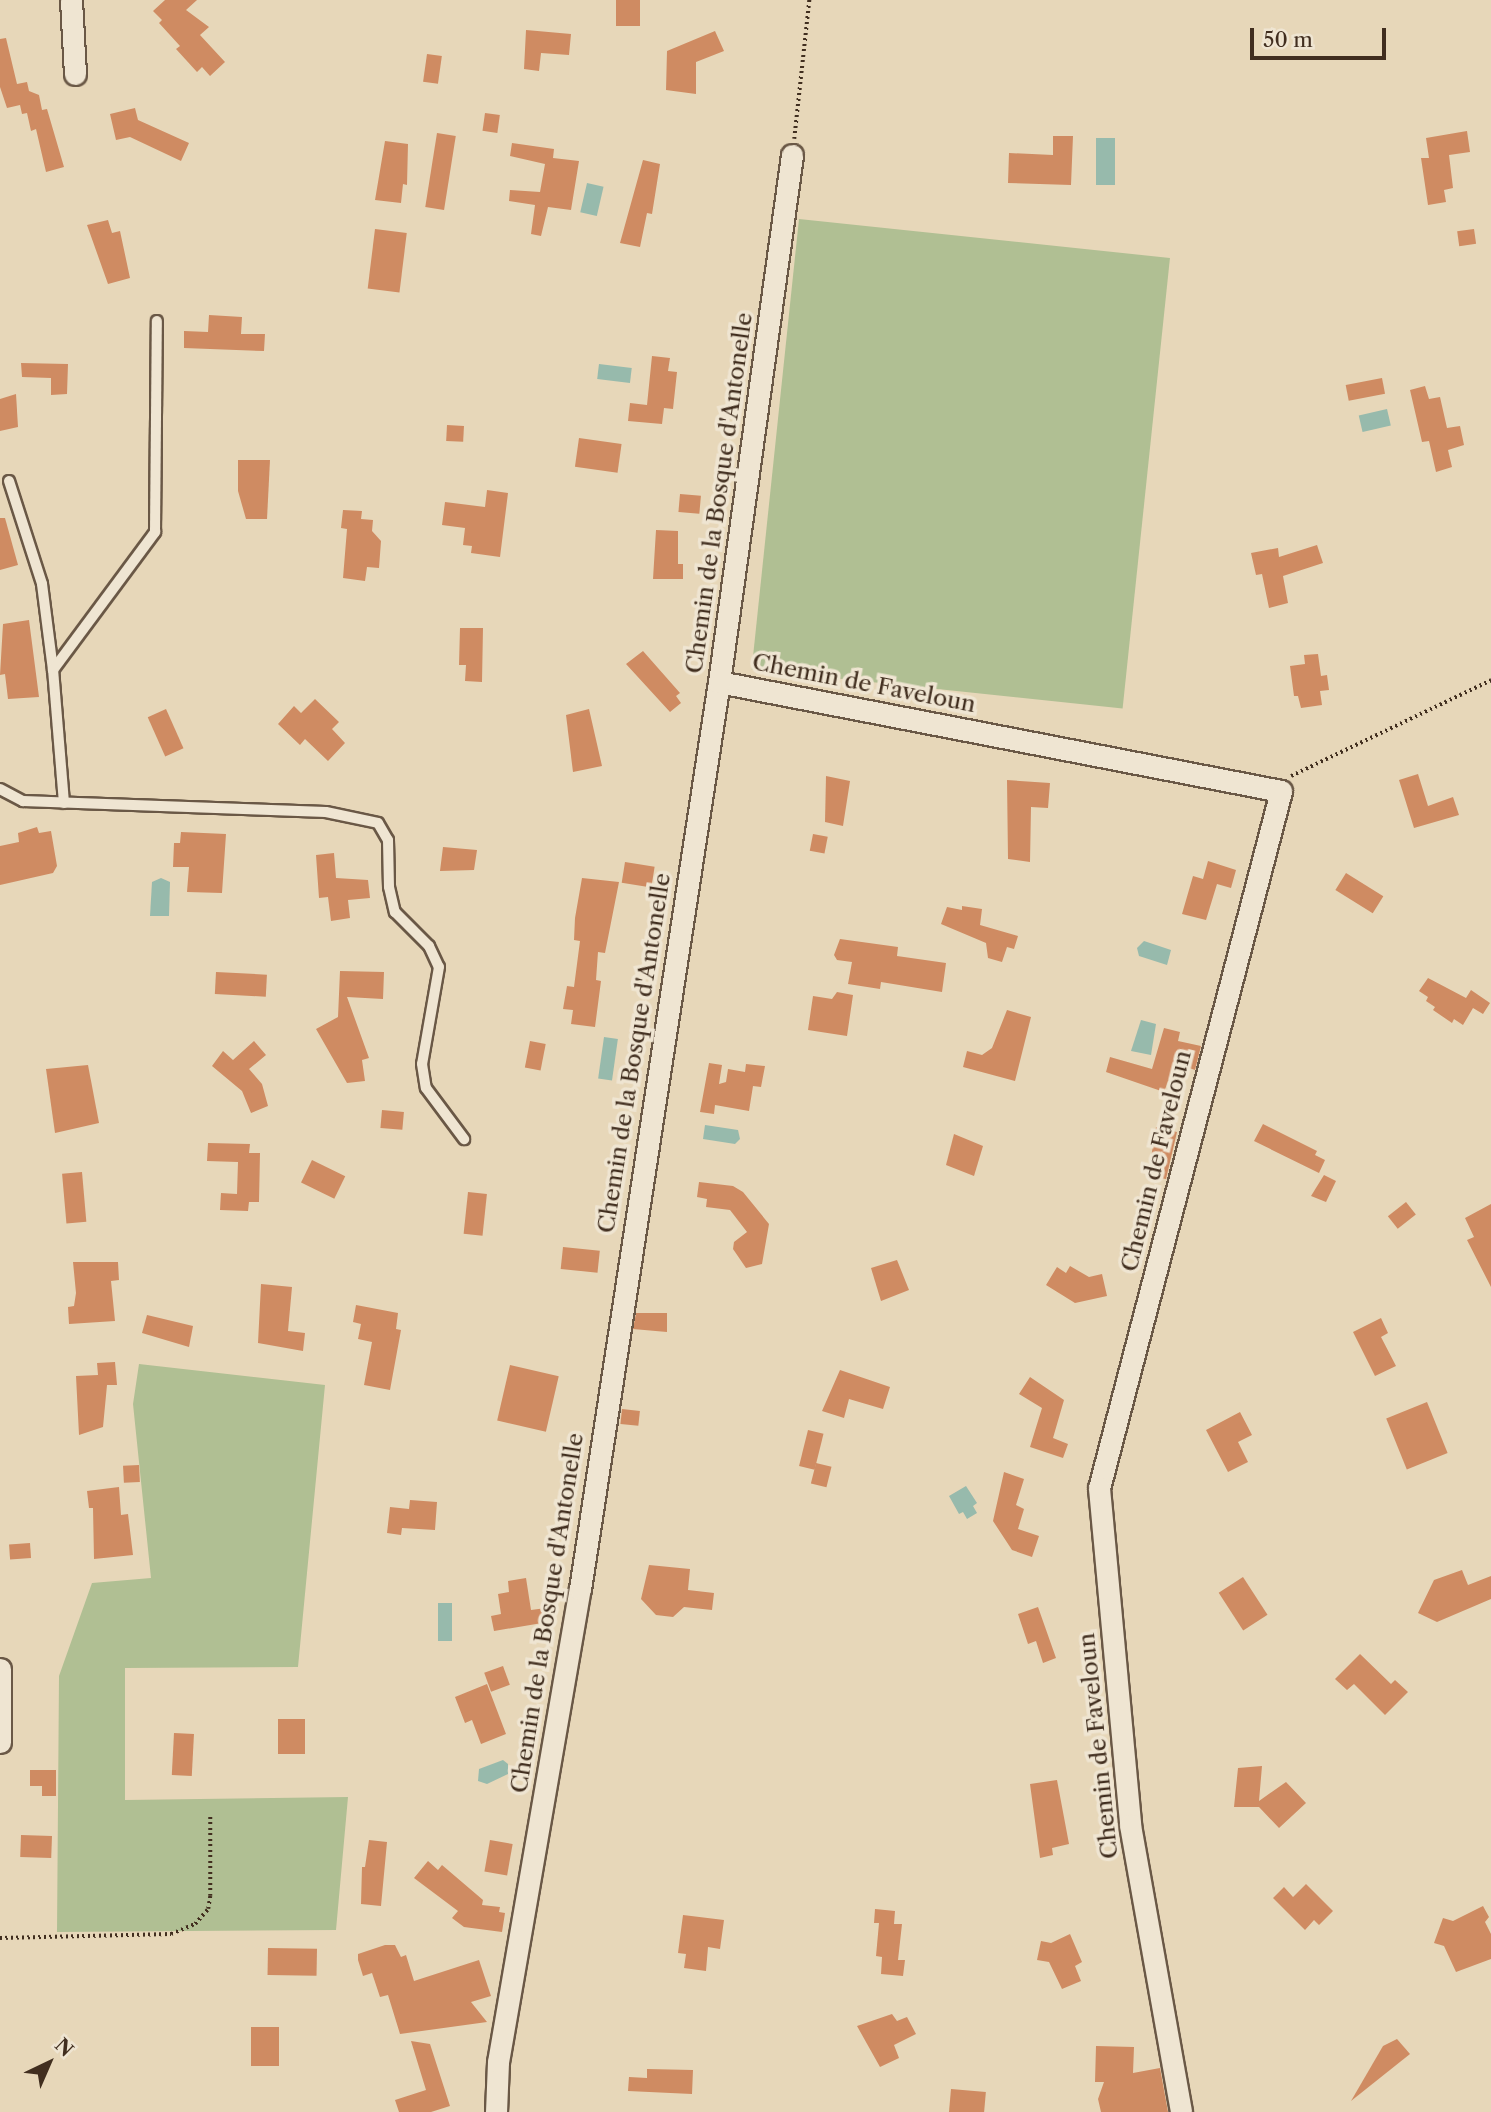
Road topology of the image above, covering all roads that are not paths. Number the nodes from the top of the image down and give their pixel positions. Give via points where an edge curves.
1 (71, 0) edge
2 (75, 74) dead end
3 (792, 155) road end
4 (157, 321) dead end
5 (9, 481) dead end
6 (52, 670) junction
7 (719, 682) junction
8 (0, 789) edge
9 (64, 803) junction
10 (464, 1139) dead end
11 (0, 1669) edge
12 (0, 1742) edge
13 (496, 2112) edge
14 (1181, 2112) edge

1 - 2 street
3 - 7 street, Chemin de la Bosque d'Antonelle
4 - 6 lane via 155,532
5 - 6 lane via 42,583
6 - 9 lane
7 - 13 street, Chemin de la Bosque d'Antonelle via 580,1589 502,2036
7 - 14 street, Chemin de Faveloun via 1281,791 1099,1488 1130,1825
8 - 9 lane via 23,801
9 - 10 lane via 326,812 378,823 388,840 395,912 429,946 439,967 422,1064 426,1088
11 - 12 street

